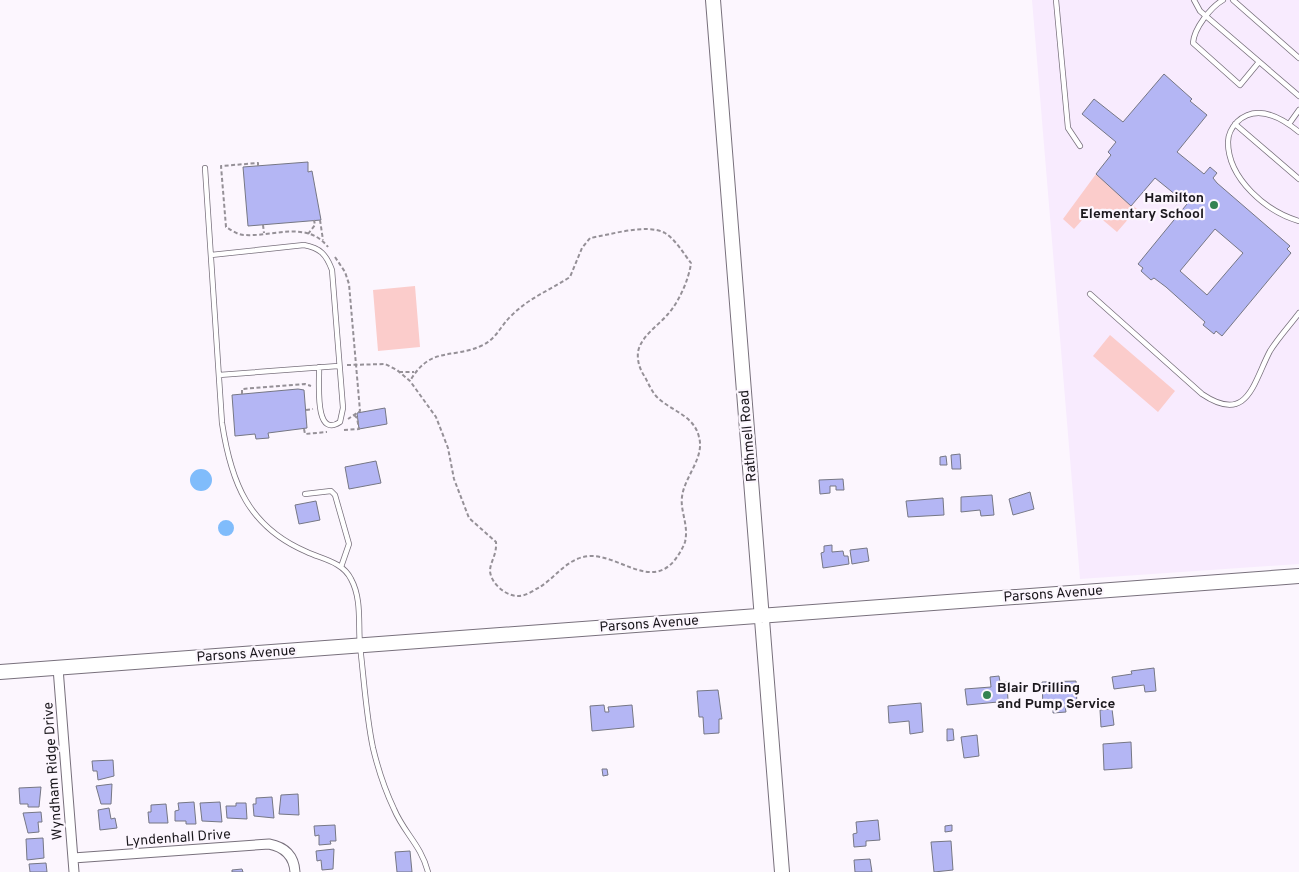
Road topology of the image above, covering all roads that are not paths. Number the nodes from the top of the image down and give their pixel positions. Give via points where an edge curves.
1 (713, 0) edge
2 (1056, 0) edge
3 (1194, 0) edge
4 (1223, 0) edge
5 (1232, 0) edge
6 (1206, 16) junction
7 (1299, 58) edge
8 (1259, 62) junction
9 (1299, 96) edge
10 (1299, 110) edge
11 (1235, 124) junction
12 (1289, 124) junction
13 (1299, 132) edge
14 (1080, 146) dead end
15 (205, 168) dead end
16 (1299, 179) edge
17 (1299, 220) edge
18 (211, 255) junction
19 (1090, 294) dead end
20 (1299, 313) edge
21 (319, 367) junction
22 (338, 367) junction
23 (219, 375) junction
24 (305, 494) dead end
25 (342, 567) junction
26 (1299, 576) edge
27 (762, 614) junction
28 (360, 645) junction
29 (58, 668) junction
30 (0, 672) edge
31 (73, 858) junction
32 (74, 872) edge
33 (295, 872) edge
34 (428, 872) edge
35 (782, 872) edge

1 - 27 street, Rathmell Road
2 - 14 lane via 1068,128
3 - 6 lane
4 - 6 lane
5 - 7 lane
6 - 8 lane
6 - 8 lane via 1194,36 1193,43 1198,50 1240,84
8 - 9 lane
10 - 12 lane
11 - 12 lane via 1243,116 1255,112
11 - 16 lane
11 - 17 lane via 1228,143 1231,157 1248,189 1283,216
12 - 13 lane
15 - 18 lane
18 - 22 lane via 304,245 317,248 327,258 332,270
18 - 23 lane
19 - 20 lane via 1202,394 1228,406 1243,402 1254,388 1271,349
21 - 22 lane
21 - 22 lane via 319,408 322,418 335,425 340,422 343,408
21 - 23 lane
23 - 25 lane via 227,454 242,498 275,535
24 - 25 lane via 331,491 336,495 349,544
25 - 28 lane via 356,591
26 - 27 street, Parsons Avenue
27 - 28 street, Parsons Avenue
27 - 35 street, Rathmell Road
28 - 29 street, Parsons Avenue
28 - 34 lane via 373,747 380,772 394,810 423,855
29 - 30 street, Parsons Avenue
29 - 31 street, Wyndham Ridge Drive
31 - 32 street, Wyndham Ridge Drive
31 - 33 street, Lyndenhall Drive via 269,844 291,856

